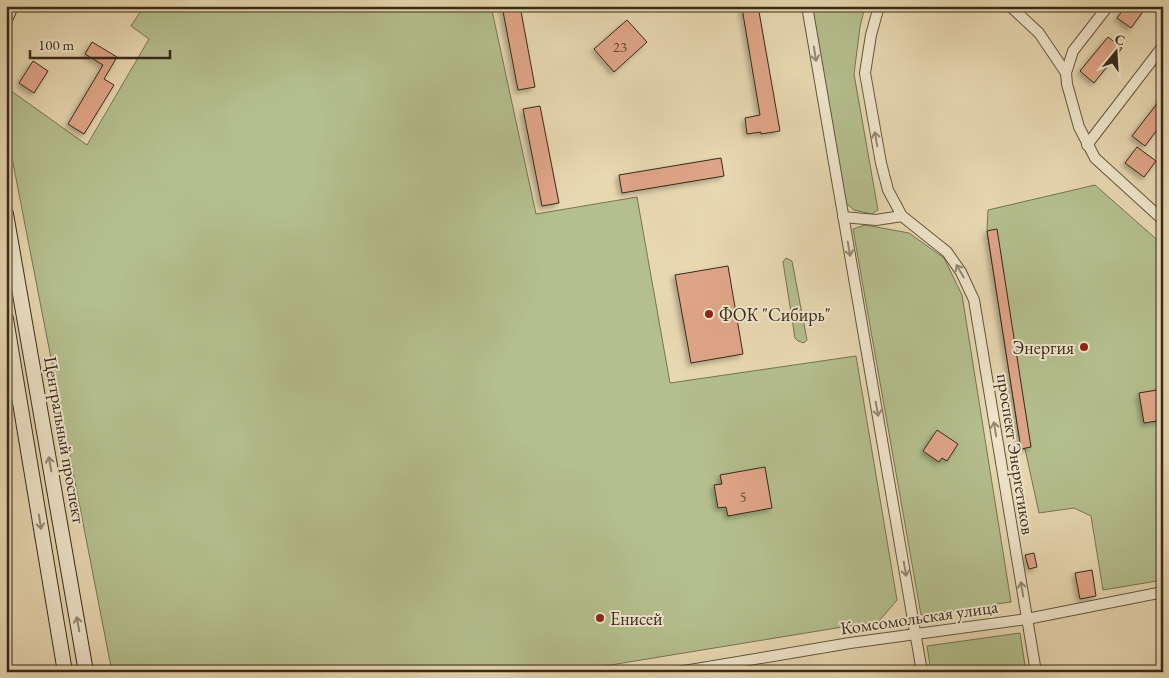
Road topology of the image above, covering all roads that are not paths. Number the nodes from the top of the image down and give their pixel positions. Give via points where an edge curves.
1 (12, 6) edge
2 (807, 6) edge
3 (879, 6) edge
4 (1010, 6) edge
5 (1108, 6) edge
6 (6, 17) edge
7 (1163, 46) edge
8 (1066, 73) junction
9 (1087, 145) junction
10 (6, 214) edge
11 (902, 216) junction
12 (843, 217) junction
13 (1163, 220) edge
14 (6, 319) edge
15 (1163, 592) edge
16 (1027, 619) junction
17 (916, 633) junction
18 (65, 672) edge
19 (86, 672) edge
20 (678, 672) edge
21 (922, 672) edge
22 (1036, 672) edge

1 - 6 main road
2 -> 12 street
11 -> 3 street, проспект Энергетиков via 888,190 881,163 865,73
4 - 8 street via 1039,33
5 - 8 street via 1073,51
7 - 9 street
8 - 9 street
9 - 13 street via 1104,168
19 -> 10 main road, Центральный проспект
11 - 12 street via 876,220
16 -> 11 street, проспект Энергетиков via 974,300 947,252
12 -> 17 street
14 -> 18 main road
15 - 16 street, Комсомольская улица
16 - 17 street, Комсомольская улица
16 - 22 street, проспект Энергетиков
17 - 20 street, Комсомольская улица
17 - 21 street

